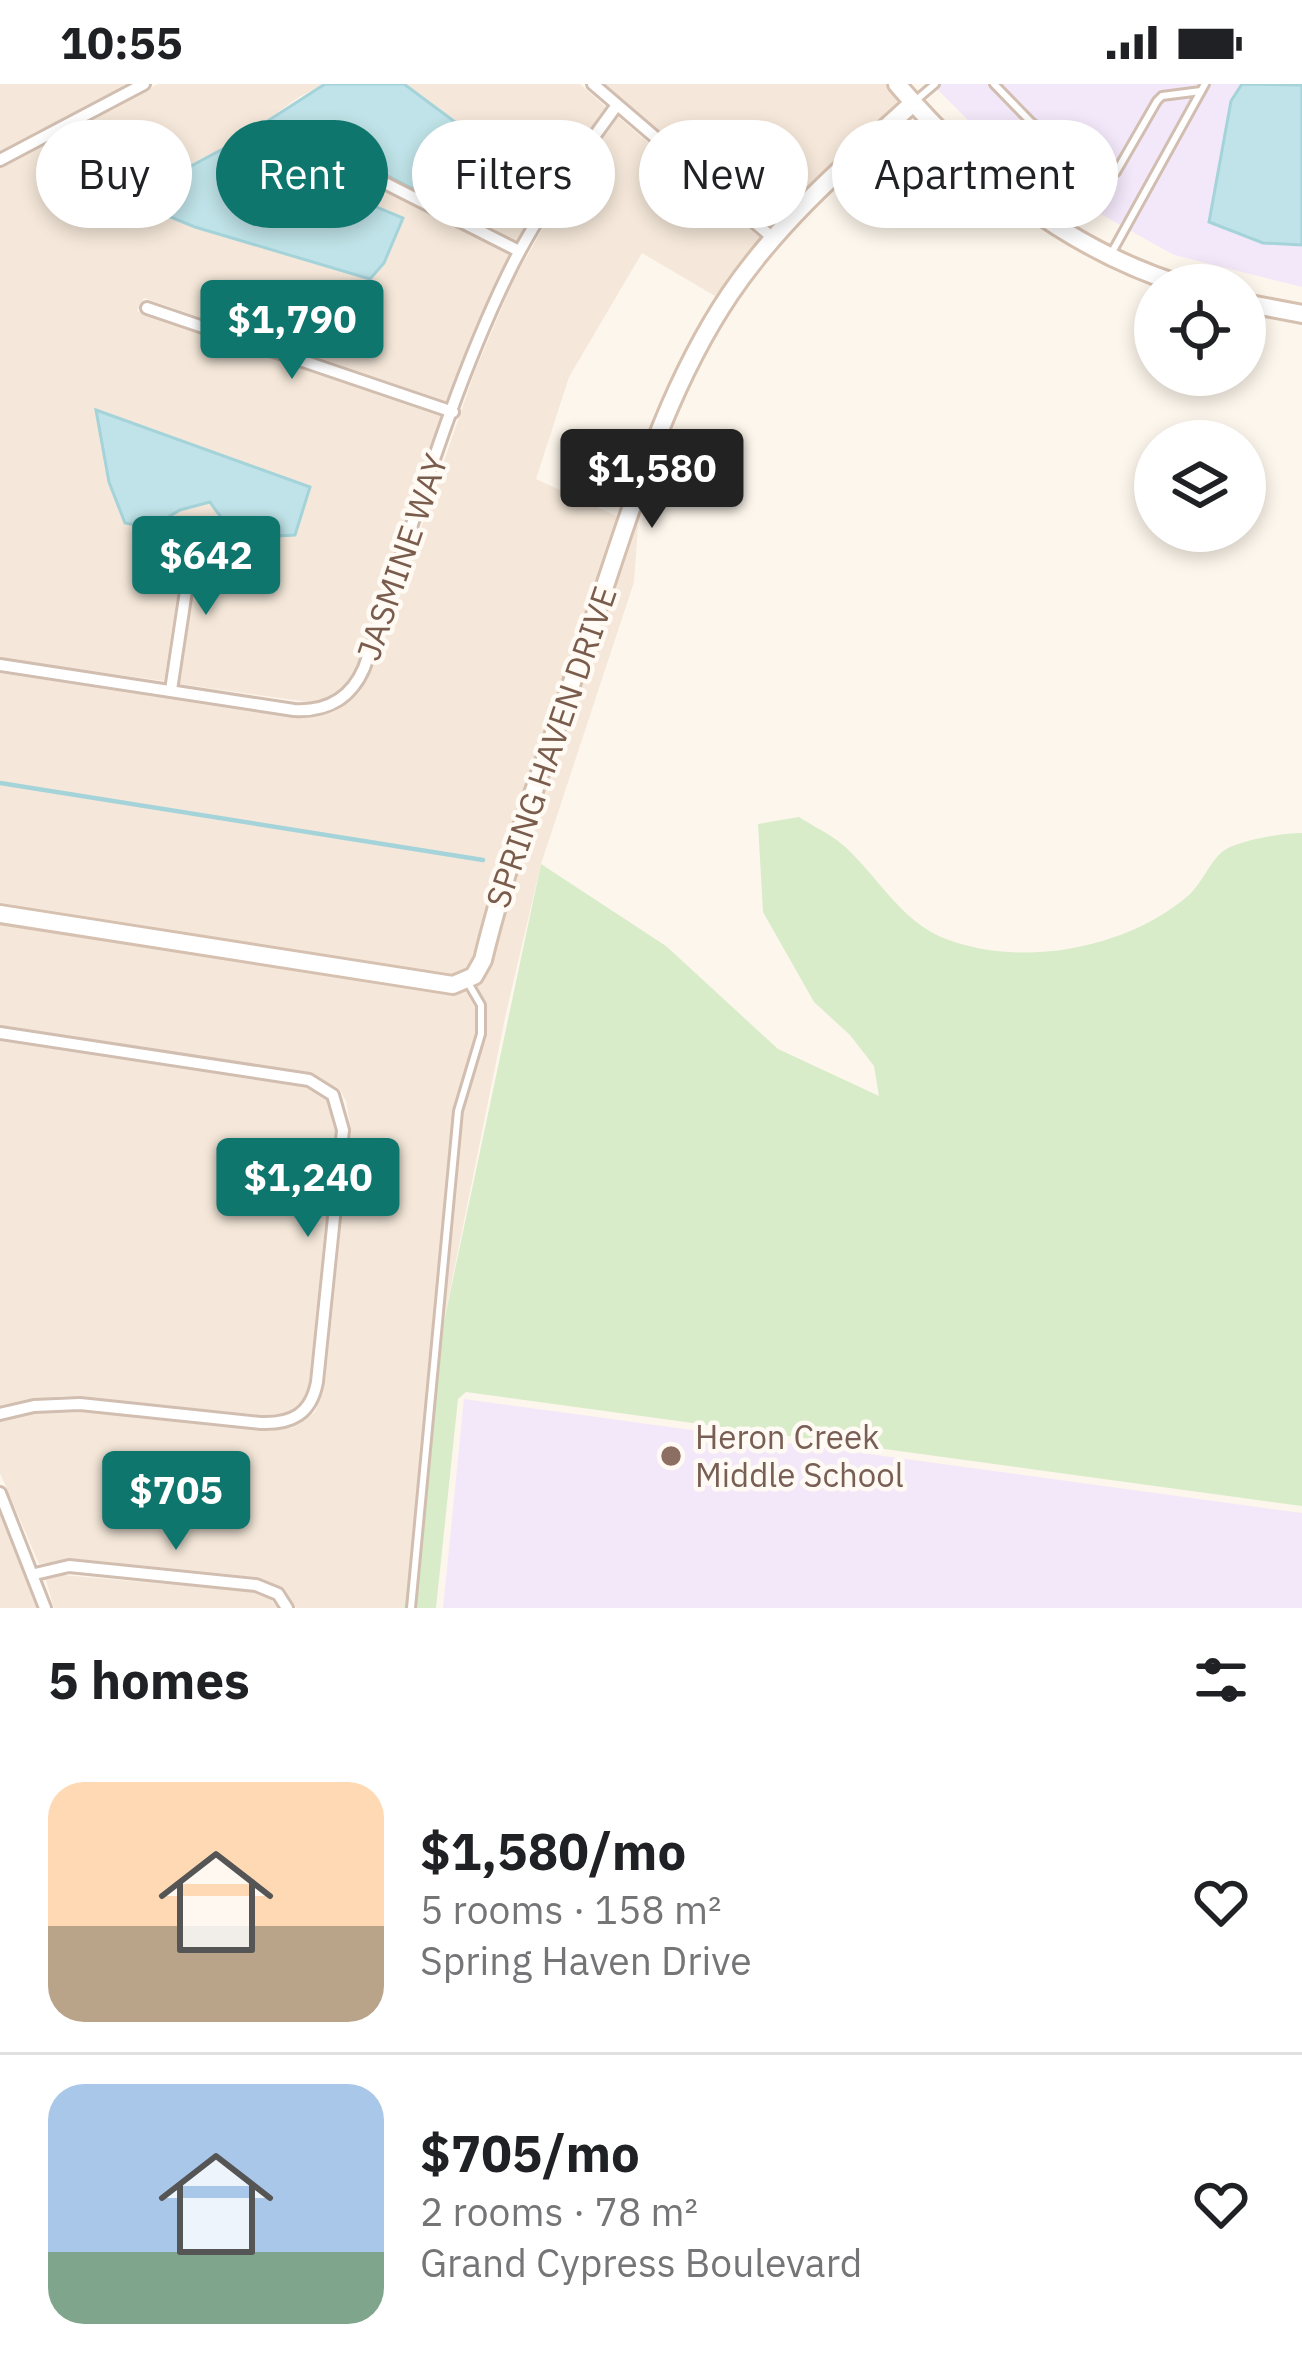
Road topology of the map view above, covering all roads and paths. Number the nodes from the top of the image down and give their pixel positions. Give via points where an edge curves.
1 (144, 84) edge
2 (592, 84) edge
3 (898, 84) edge
4 (935, 84) edge
5 (994, 84) edge
6 (1203, 87) edge
7 (914, 103) junction
8 (617, 105) junction
9 (0, 160) edge
10 (388, 185) edge
11 (773, 238) junction
12 (519, 251) junction
13 (1110, 255) junction
14 (1134, 265) edge
15 (1266, 307) edge
16 (147, 308) dead end
17 (1302, 314) edge
18 (453, 412) junction
19 (194, 538) dead end
20 (0, 665) edge
21 (171, 690) junction
22 (0, 914) edge
23 (467, 981) junction
24 (0, 1033) edge
25 (0, 1414) edge
26 (0, 1493) edge
27 (34, 1574) junction
28 (45, 1608) edge
29 (287, 1608) edge
30 (411, 1608) edge

1 - 9 street
2 - 8 street
3 - 7 street
4 - 7 lane
5 - 6 lane via 1105,177 1116,172 1157,100
6 - 13 lane
7 - 11 street, SPRING HAVEN DRIVE
7 - 13 street via 1005,191
8 - 11 street
8 - 12 street, JASMINE WAY
10 - 12 street
11 - 23 street, SPRING HAVEN DRIVE via 711,322 674,394 516,841 483,960
12 - 18 street, JASMINE WAY
13 - 14 street
15 - 17 street
16 - 18 street
18 - 21 street, JASMINE WAY via 364,668 347,694 308,711
19 - 21 street
20 - 21 street, JASMINE WAY
22 - 23 street
23 - 30 lane via 482,1005 482,1034 458,1111
24 - 25 street via 309,1080 334,1095 343,1130 315,1392 302,1415 272,1424 62,1403
26 - 27 street
27 - 28 street
27 - 29 street via 69,1566 256,1585

